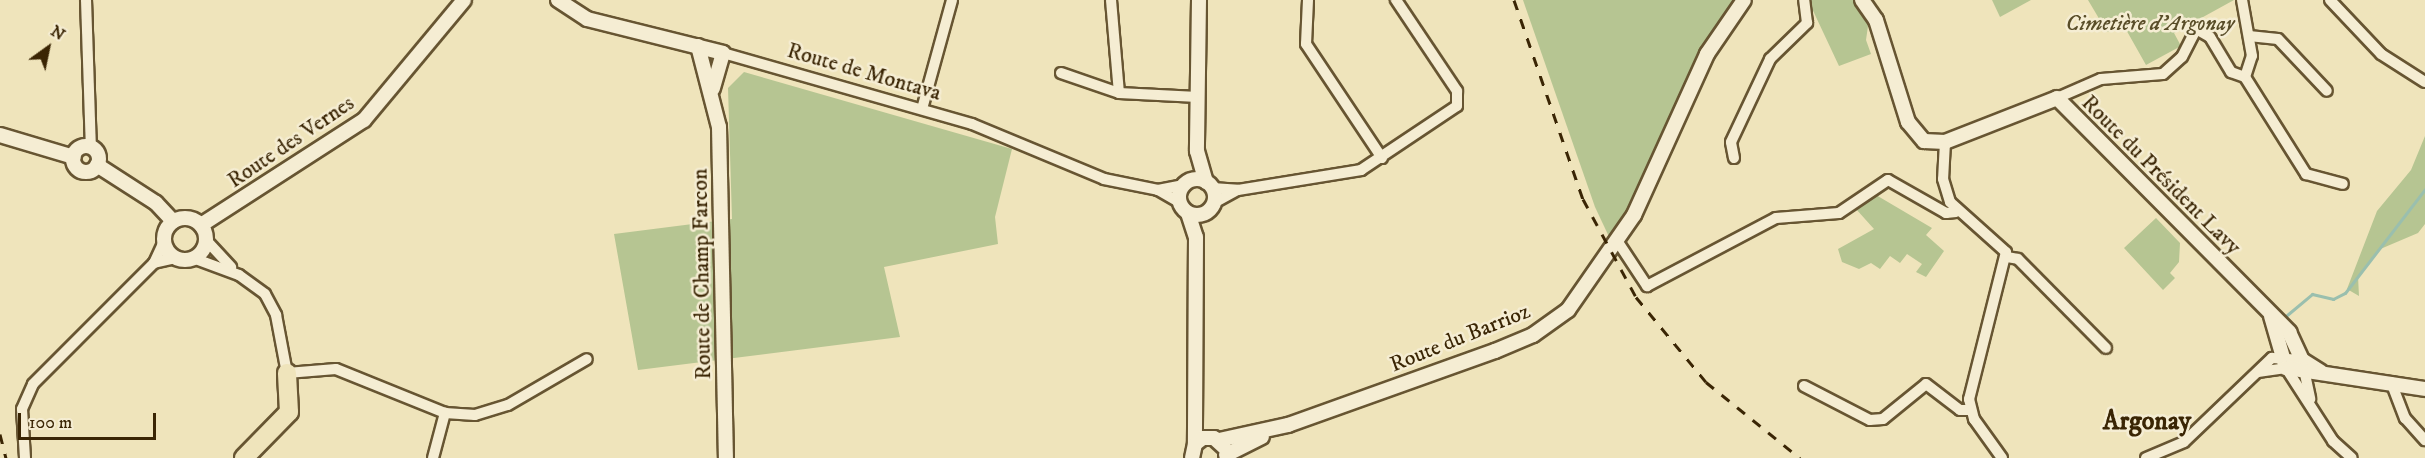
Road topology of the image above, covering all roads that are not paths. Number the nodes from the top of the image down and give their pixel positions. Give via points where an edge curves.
1 (86, 0) edge
2 (464, 0) edge
3 (558, 0) edge
4 (952, 0) edge
5 (1111, 0) edge
6 (1199, 0) edge
7 (1308, 0) edge
8 (1396, 0) edge
9 (1744, 0) edge
10 (1804, 0) edge
11 (1862, 0) edge
12 (2242, 0) edge
13 (2330, 0) edge
14 (2249, 36) junction
15 (698, 46) junction
16 (723, 53) junction
17 (1061, 73) dead end
18 (2245, 77) junction
19 (2425, 82) edge
20 (713, 89) junction
21 (2326, 91) dead end
22 (1119, 93) junction
23 (1198, 97) junction
24 (2057, 98) junction
25 (921, 110) junction
26 (0, 135) edge
27 (1945, 142) junction
28 (91, 147) junction
29 (1197, 150) junction
30 (74, 156) junction
31 (1382, 158) junction
32 (1734, 158) dead end
33 (97, 165) junction
34 (1187, 183) junction
35 (2343, 184) dead end
36 (1209, 185) junction
37 (1158, 190) junction
38 (1238, 190) junction
39 (1179, 202) junction
40 (1214, 203) junction
41 (1956, 212) junction
42 (1188, 213) junction
43 (1203, 214) junction
44 (173, 221) junction
45 (201, 225) junction
46 (1196, 237) junction
47 (206, 240) junction
48 (164, 242) junction
49 (1618, 242) junction
50 (2007, 257) junction
51 (176, 258) junction
52 (193, 258) junction
53 (154, 263) junction
54 (240, 275) junction
55 (2269, 312) junction
56 (2106, 348) dead end
57 (587, 359) dead end
58 (2282, 362) junction
59 (2303, 366) junction
60 (287, 373) junction
61 (2391, 382) junction
62 (1804, 386) dead end
63 (2425, 389) edge
64 (1196, 398) junction
65 (2310, 399) junction
66 (1971, 410) junction
67 (444, 413) junction
68 (1288, 425) junction
69 (1214, 439) junction
70 (2425, 441) edge
71 (1191, 452) edge
72 (1226, 457) edge
73 (25, 458) edge
74 (244, 458) edge
75 (434, 458) edge
76 (726, 458) edge
77 (2002, 458) edge
78 (2146, 458) edge
79 (2352, 458) edge

1 - 28 street
2 - 45 street, Route des Vernes via 364,120
3 - 15 street, Route de Montava via 587,19
4 - 25 street
5 - 22 street
6 - 23 street
7 - 31 street via 1306,44
8 - 31 street via 1459,99 1454,109
9 - 49 street, Route du Barrioz via 1715,45
10 - 32 street via 1807,23 1772,54 1731,142
11 - 27 street via 1876,20 1915,134 1932,144
12 - 14 street
13 - 19 street via 2381,54
14 - 18 street via 2252,63
14 - 21 street via 2278,39
15 - 16 street, Route de Montava
15 - 20 street, Route de Champ Farcon
16 - 20 street, Route de Champ Farcon
16 - 25 street, Route de Montava
17 - 22 street
18 - 24 street via 2231,72 2210,37 2196,29 2177,64 2163,74 2101,79
18 - 35 street via 2306,174
20 - 76 street, Route de Champ Farcon via 719,138
22 - 23 street
23 - 29 street
24 - 27 street, Route du Président Lavy
24 - 55 street, Route du Président Lavy
25 - 37 street, Route de Montava via 1037,148 1104,179
26 - 30 street
27 - 41 street via 1943,179
28 - 30 street via 79,148
28 - 33 street via 99,156
29 - 34 street
29 - 36 street
30 - 33 street via 83,171
31 - 38 street via 1361,170
33 - 44 street via 156,203
34 - 36 street
34 - 37 street, Route de Montava
34 - 39 street
36 - 38 street
36 - 40 street
37 - 39 street, Route de Montava
38 - 40 street
39 - 42 street
40 - 43 street
41 - 49 street via 1946,213 1888,180 1839,213 1776,218 1647,286
41 - 50 street via 2000,243
42 - 43 street
42 - 46 street
43 - 46 street
44 - 45 street via 188,218
44 - 48 street
45 - 47 street
46 - 64 street
47 - 52 street
47 - 54 street
48 - 51 street
48 - 53 street
49 - 68 street, Route du Barrioz via 1568,309 1525,340
50 - 56 street via 2018,259
50 - 66 street via 1973,370
51 - 52 street
51 - 53 street
52 - 54 street
53 - 73 street via 33,384 22,409
54 - 60 street via 273,308
55 - 58 street, Route du Président Lavy
55 - 59 street, Route du Président Lavy via 2289,332
57 - 67 street via 492,411
58 - 59 street
58 - 65 street, Route du Président Lavy
58 - 78 street via 2255,373 2184,441
59 - 61 street
59 - 65 street, Route du Président Lavy
60 - 67 street via 336,369
60 - 74 highway via 289,412
61 - 63 street
61 - 70 street via 2405,418
62 - 66 street via 1870,420 1883,419 1926,384 1960,410
64 - 69 street
64 - 71 street
65 - 79 street, Route du Président Lavy via 2333,441
66 - 77 street
67 - 75 street
68 - 69 street, Route du Barrioz
68 - 72 street, Route du Barrioz
69 - 71 street, Route du Barrioz
69 - 72 street

